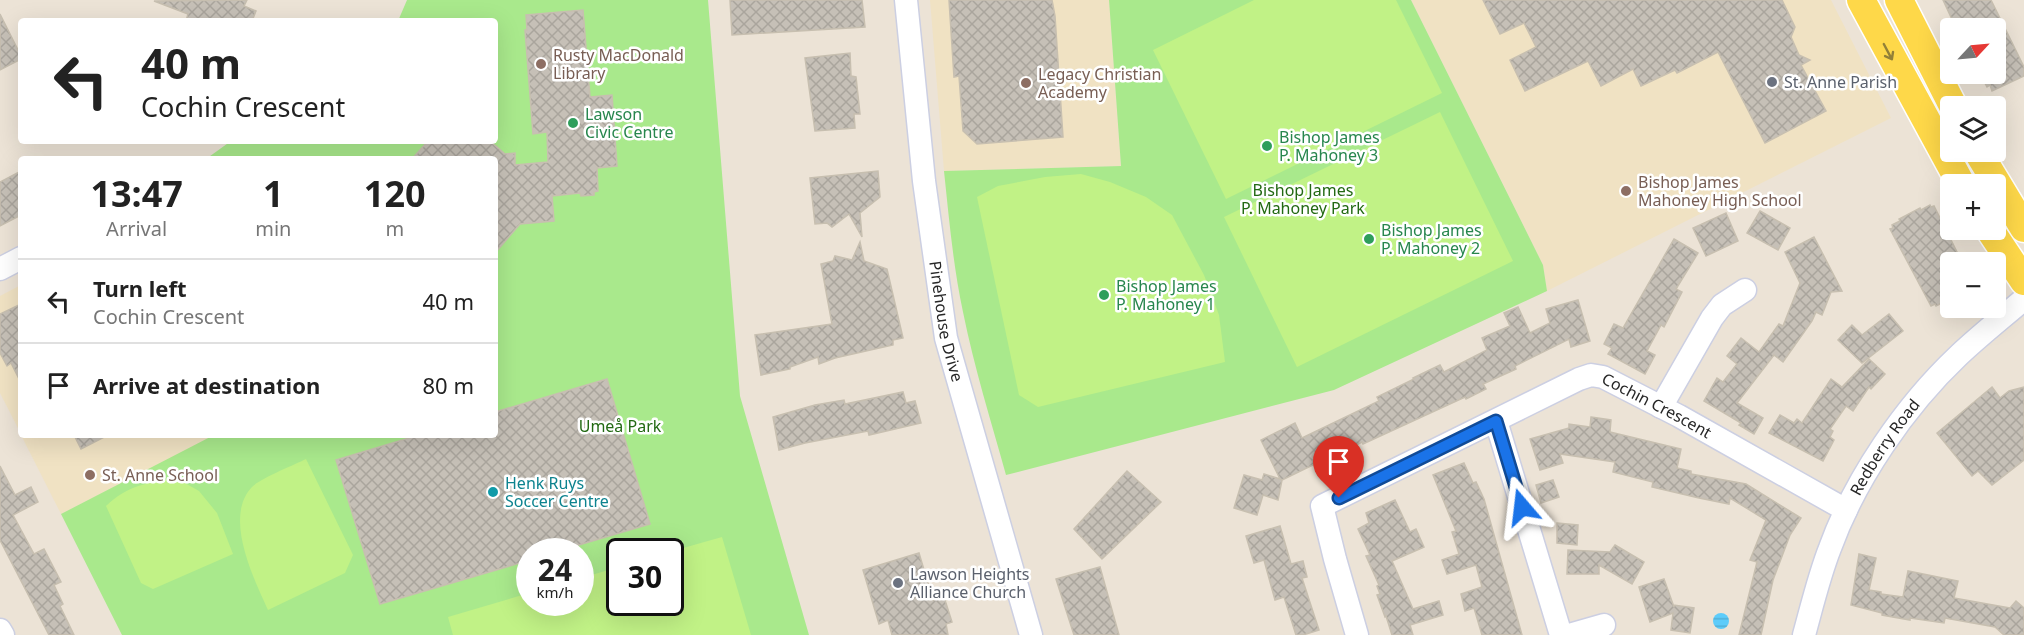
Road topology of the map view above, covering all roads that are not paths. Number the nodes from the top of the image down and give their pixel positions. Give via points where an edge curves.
1 (906, 0) edge
2 (1861, 0) edge
3 (1899, 0) edge
4 (1948, 96) edge
5 (1984, 162) edge
6 (1956, 174) edge
7 (2024, 228) edge
8 (1997, 240) edge
9 (18, 260) edge
10 (0, 269) edge
11 (2024, 281) edge
12 (1745, 290) dead end
13 (2024, 299) edge
14 (1661, 407) junction
15 (1496, 421) junction
16 (1846, 510) junction
17 (1604, 625) dead end
18 (0, 630) edge
19 (3, 635) edge
20 (1031, 635) edge
21 (1357, 635) edge
22 (1561, 635) edge
23 (1569, 635) edge
24 (1804, 635) edge

1 - 20 street, Pinehouse Drive via 924,181 946,338
2 -> 6 main road
3 - 4 main road
5 - 7 main road
8 - 11 main road
9 - 10 street
12 - 14 street via 1722,305 1712,318
13 - 16 street, Redberry Road via 1957,357 1924,392 1888,437
14 - 15 street, Cochin Crescent via 1603,377 1591,375
14 - 16 street, Cochin Crescent
15 - 21 street, Cochin Crescent via 1323,506
15 - 22 street
16 - 24 street, Redberry Road via 1829,548
17 - 23 street
18 - 19 street

